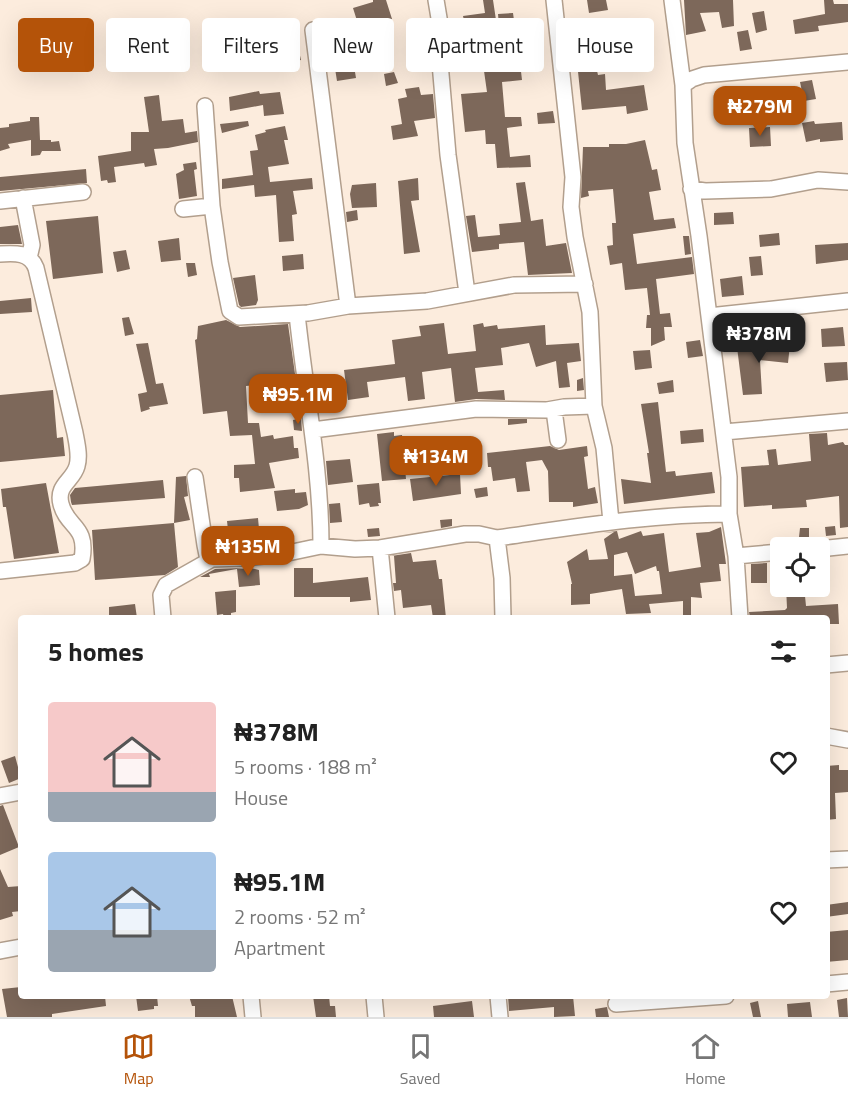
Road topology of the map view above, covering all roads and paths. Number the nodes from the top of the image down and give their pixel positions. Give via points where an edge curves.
1 (436, 0) edge
2 (554, 0) edge
3 (672, 0) edge
4 (848, 62) edge
5 (318, 72) edge
6 (683, 85) junction
7 (205, 106) dead end
8 (848, 182) edge
9 (691, 189) junction
10 (83, 192) dead end
11 (23, 198) junction
12 (0, 201) edge
13 (212, 206) junction
14 (183, 208) dead end
15 (0, 254) edge
16 (29, 258) junction
17 (585, 284) junction
18 (467, 293) junction
19 (848, 301) edge
20 (348, 306) junction
21 (297, 314) junction
22 (709, 316) junction
23 (594, 406) junction
24 (554, 410) junction
25 (848, 421) edge
26 (313, 430) junction
27 (724, 432) junction
28 (558, 440) dead end
29 (195, 477) dead end
30 (729, 514) junction
31 (611, 522) junction
32 (497, 538) junction
33 (321, 546) junction
34 (848, 546) edge
35 (380, 548) junction
36 (830, 548) edge
37 (770, 553) edge
38 (736, 556) junction
39 (212, 558) junction
40 (0, 571) edge
41 (163, 615) edge
42 (387, 615) edge
43 (503, 615) edge
44 (740, 615) edge
45 (848, 663) edge
46 (830, 665) edge
47 (830, 737) edge
48 (848, 740) edge
49 (18, 793) edge
50 (0, 796) edge
51 (848, 859) edge
52 (830, 860) edge
53 (18, 948) edge
54 (0, 951) edge
55 (848, 982) edge
56 (830, 984) edge
57 (251, 999) edge
58 (374, 999) edge
59 (498, 999) edge
60 (693, 999) edge
61 (615, 1006) edge
62 (253, 1017) edge
63 (376, 1017) edge
64 (500, 1017) edge

1 - 18 street via 448,155
2 - 17 street via 573,177 575,237
3 - 6 street
4 - 6 street via 704,75
5 - 20 street
6 - 9 street
7 - 13 street
8 - 9 street via 818,180 771,189
9 - 22 street
10 - 11 street
11 - 12 street
11 - 16 street via 32,245
13 - 14 street
13 - 21 street via 230,311 239,316
15 - 16 street
16 - 40 street via 39,278 79,459 75,473 60,492 61,504 84,541 82,559 67,566
17 - 18 street via 514,285
17 - 23 street via 592,330
18 - 20 street via 427,301
19 - 22 street
20 - 21 street
21 - 26 street
22 - 27 street
23 - 24 street
23 - 31 street via 604,448
24 - 26 street via 476,409
24 - 28 street
25 - 27 street
26 - 33 street
27 - 30 street
29 - 39 street via 207,555
30 - 31 street
30 - 38 street
31 - 32 street
32 - 35 street via 465,534
32 - 43 street
33 - 35 street
33 - 39 street via 283,554
34 - 36 street
35 - 42 street
37 - 38 street
38 - 44 street
39 - 41 street via 166,585 161,595
45 - 46 street
47 - 48 street
49 - 50 street
51 - 52 street
53 - 54 street
55 - 56 street
57 - 62 street
58 - 63 street
59 - 64 street
60 - 61 street

